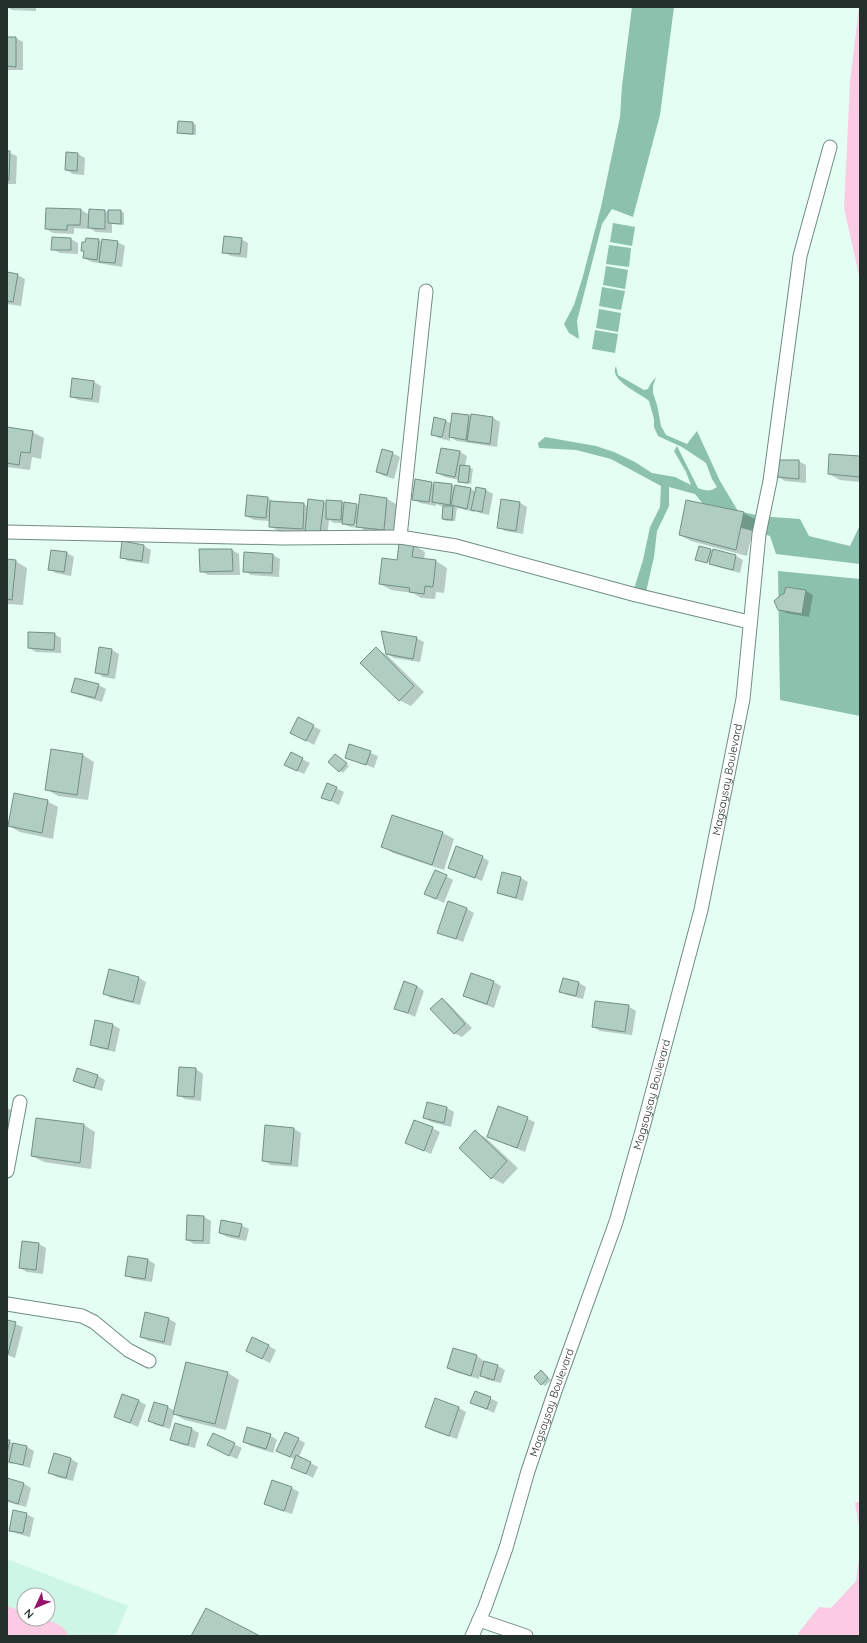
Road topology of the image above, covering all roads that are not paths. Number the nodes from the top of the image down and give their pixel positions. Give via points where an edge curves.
1 (830, 147) dead end
2 (426, 291) dead end
3 (7, 532) edge
4 (400, 537) junction
5 (749, 622) junction
6 (20, 1102) dead end
7 (7, 1171) edge
8 (7, 1304) edge
9 (149, 1361) dead end
10 (479, 1620) junction
11 (472, 1636) edge
12 (526, 1636) edge

1 - 5 street, Magsaysay Boulevard via 800,256 770,481 759,534
2 - 4 street
3 - 4 street via 283,538
4 - 5 street via 456,546 636,595
5 - 10 street, Magsaysay Boulevard via 743,700 701,910 642,1132 616,1222 554,1391 506,1548
6 - 7 street
8 - 9 street via 82,1316 94,1322 128,1350
10 - 11 street, Magsaysay Boulevard
10 - 12 street

